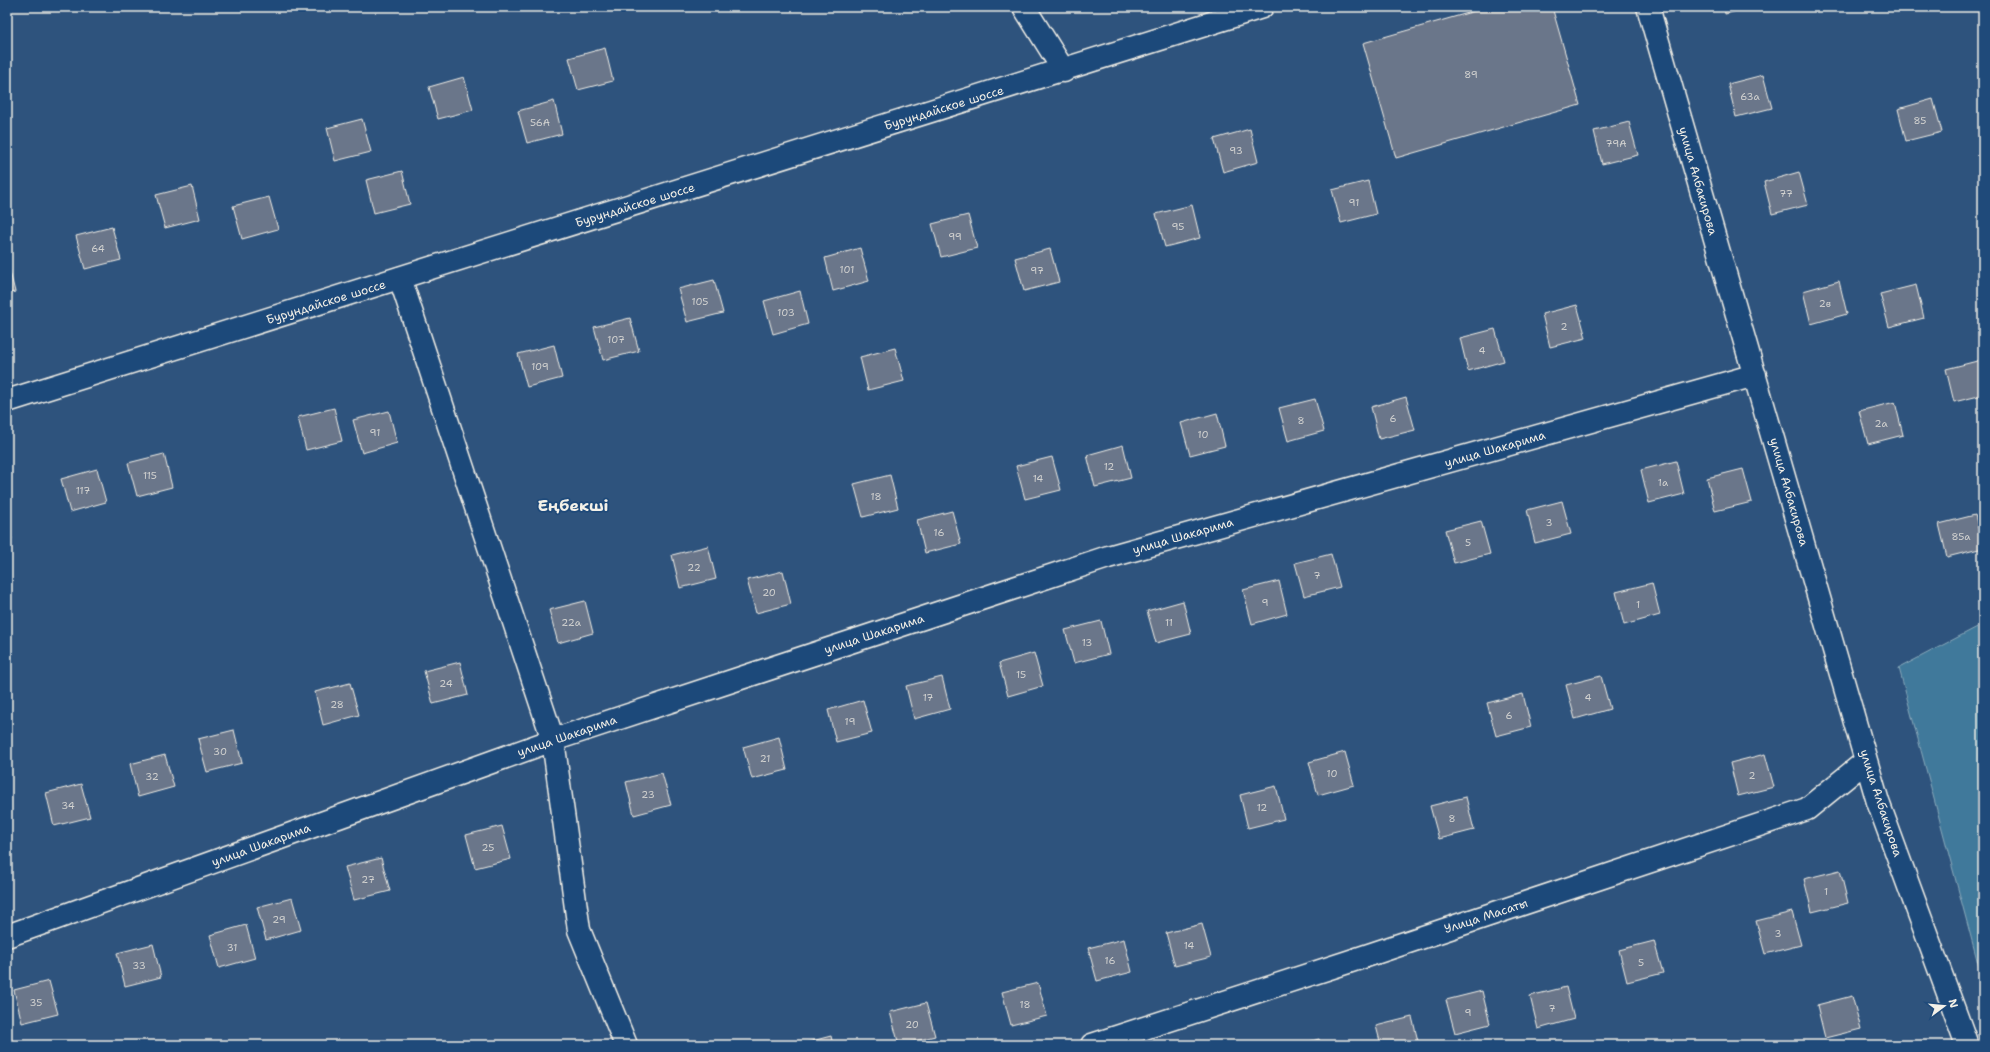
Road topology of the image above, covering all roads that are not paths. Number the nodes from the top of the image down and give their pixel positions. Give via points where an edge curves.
1 (1024, 7) edge
2 (1262, 7) edge
3 (1648, 7) edge
4 (1064, 71) junction
5 (400, 278) junction
6 (1755, 375) junction
7 (7, 401) edge
8 (552, 740) junction
9 (1866, 760) junction
10 (7, 936) edge
11 (626, 1045) edge
12 (1092, 1045) edge
13 (1967, 1045) edge

1 - 4 street
2 - 4 street, Бурундайское шоссе
3 - 6 street, улица Албакирова
4 - 5 street, Бурундайское шоссе
5 - 7 street, Бурундайское шоссе
5 - 8 street
6 - 8 street, улица Шакарима via 1108,557
6 - 9 street, улица Албакирова
8 - 10 street, улица Шакарима
8 - 11 street via 579,930
9 - 12 street, Улица Масаты via 1807,809
9 - 13 street, улица Албакирова via 1878,802

